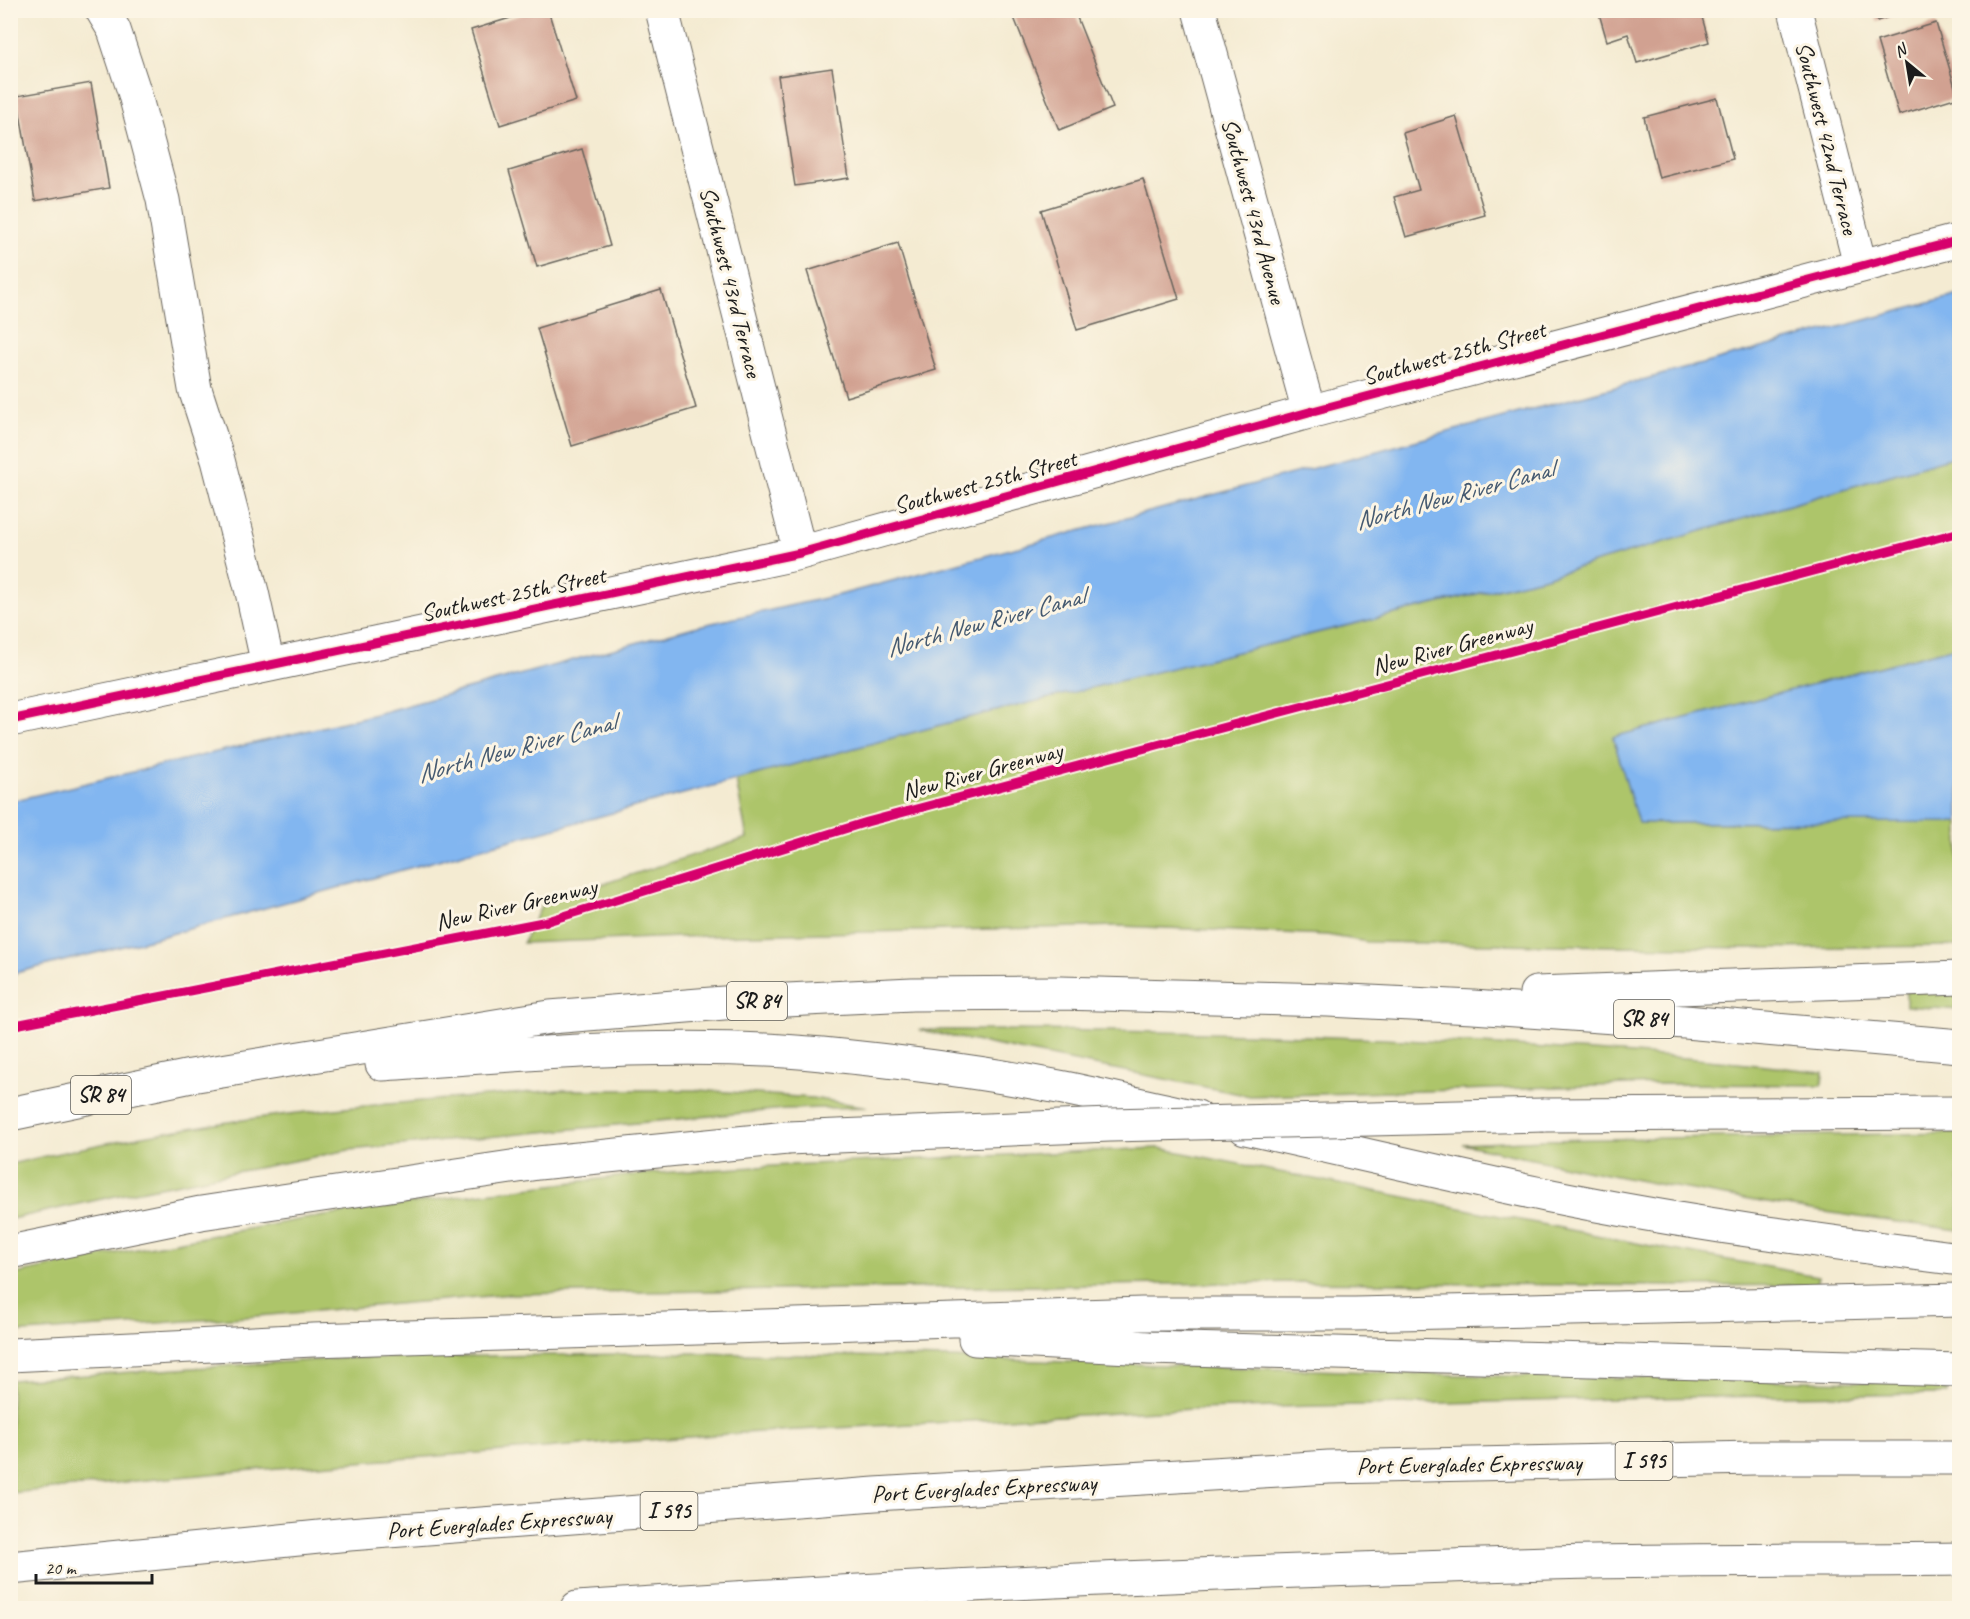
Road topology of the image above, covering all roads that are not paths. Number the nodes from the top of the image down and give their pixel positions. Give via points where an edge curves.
1 (102, 10) edge
2 (662, 10) edge
3 (1199, 10) edge
4 (1795, 10) edge
5 (1959, 240) edge
6 (1860, 265) junction
7 (1309, 412) junction
8 (800, 553) junction
9 (268, 665) junction
10 (10, 720) edge
11 (1959, 978) edge
12 (1328, 1000) junction
13 (1959, 1046) edge
14 (192, 1077) junction
15 (1959, 1113) edge
16 (10, 1114) edge
17 (10, 1252) edge
18 (1959, 1259) edge
19 (1959, 1300) edge
20 (752, 1326) junction
21 (10, 1355) edge
22 (1959, 1370) edge
23 (1959, 1458) edge
24 (1959, 1559) edge
25 (10, 1568) edge
26 (577, 1608) edge

1 - 9 main road via 114,30 134,91 164,200 195,389 221,471
2 - 8 main road, Southwest 43rd Terrace
3 - 7 main road, Southwest 43rd Avenue
4 - 6 main road, Southwest 42nd Terrace
5 - 6 main road, Southwest 25th Street
6 - 7 main road, Southwest 25th Street
7 - 8 main road, Southwest 25th Street
8 - 9 main road, Southwest 25th Street
9 - 10 main road, Southwest 25th Street
11 - 12 main road
12 - 13 main road, SR 84 via 1508,1009
12 - 14 main road, SR 84 via 1060,993 912,994 724,1003 550,1017
14 - 16 main road, SR 84
14 - 18 main road via 557,1052 705,1049 820,1054 1064,1088 1547,1195 1686,1220
15 - 17 main road, bridge via 1544,1115 1110,1125 787,1138 526,1165 201,1213
19 - 20 main road via 1142,1314
20 - 21 main road via 313,1340
20 - 22 main road via 1149,1348
23 - 25 main road, Port Everglades Expressway / I 595 via 1318,1468 875,1494 349,1534
24 - 26 main road via 1553,1563 1122,1577

